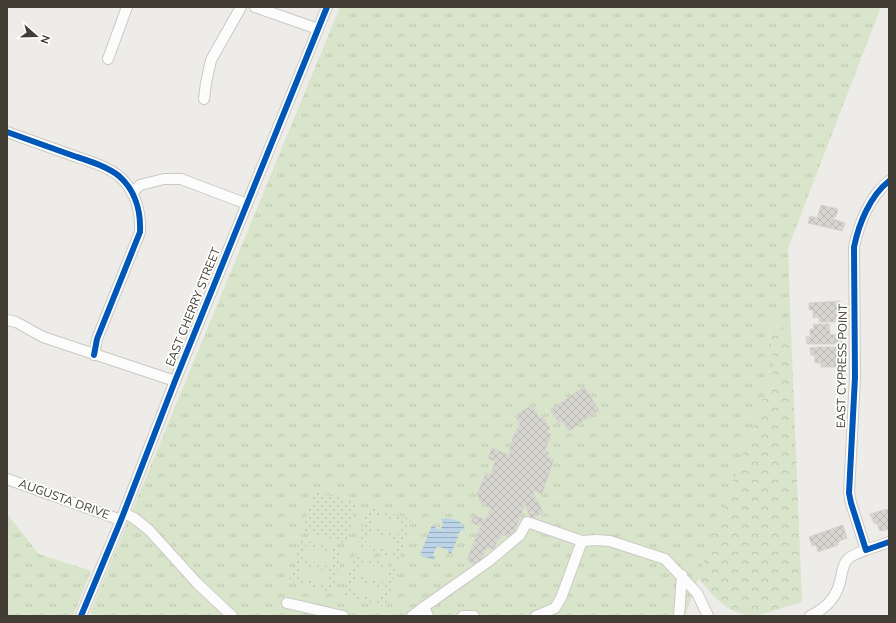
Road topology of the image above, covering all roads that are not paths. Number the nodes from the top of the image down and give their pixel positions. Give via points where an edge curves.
1 (127, 7) edge
2 (240, 7) edge
3 (255, 7) edge
4 (327, 7) edge
5 (318, 29) junction
6 (108, 60) dead end
7 (204, 100) dead end
8 (7, 132) edge
9 (886, 184) edge
10 (132, 193) junction
11 (247, 204) junction
12 (7, 320) edge
13 (94, 355) junction
14 (175, 381) junction
15 (7, 478) edge
16 (122, 516) junction
17 (582, 541) junction
18 (889, 542) edge
19 (866, 550) junction
20 (682, 575) junction
21 (288, 603) dead end
22 (426, 611) edge
23 (81, 616) edge
24 (232, 616) edge
25 (343, 616) edge
26 (412, 616) edge
27 (463, 616) edge
28 (474, 616) edge
29 (536, 616) edge
30 (679, 616) edge
31 (708, 616) edge
32 (810, 616) edge

1 - 6 street
2 - 7 street via 211,60
3 - 5 street
4 - 5 street, EAST CHERRY STREET
5 - 11 street, EAST CHERRY STREET
8 - 10 street via 102,166 119,176
9 - 19 street, EAST CYPRESS POINT via 871,202 856,236 854,247 855,377 849,493
10 - 11 street via 140,185 164,179 181,179
10 - 13 street via 138,205 140,232 97,339
11 - 14 street, EAST CHERRY STREET
12 - 13 street via 16,322 43,337
13 - 14 street
14 - 16 street, EAST CHERRY STREET
15 - 16 street, AUGUSTA DRIVE
16 - 23 street, EAST CHERRY STREET
16 - 24 street, AUGUSTA DRIVE via 134,518 147,529
17 - 20 street via 610,541 665,558
17 - 22 street via 527,522 520,535
17 - 29 street via 562,598 554,608
18 - 19 street
19 - 32 street via 849,558 843,566 840,583 831,600 822,610
20 - 30 street
20 - 31 street via 697,593
21 - 25 street
22 - 26 street
27 - 28 street

